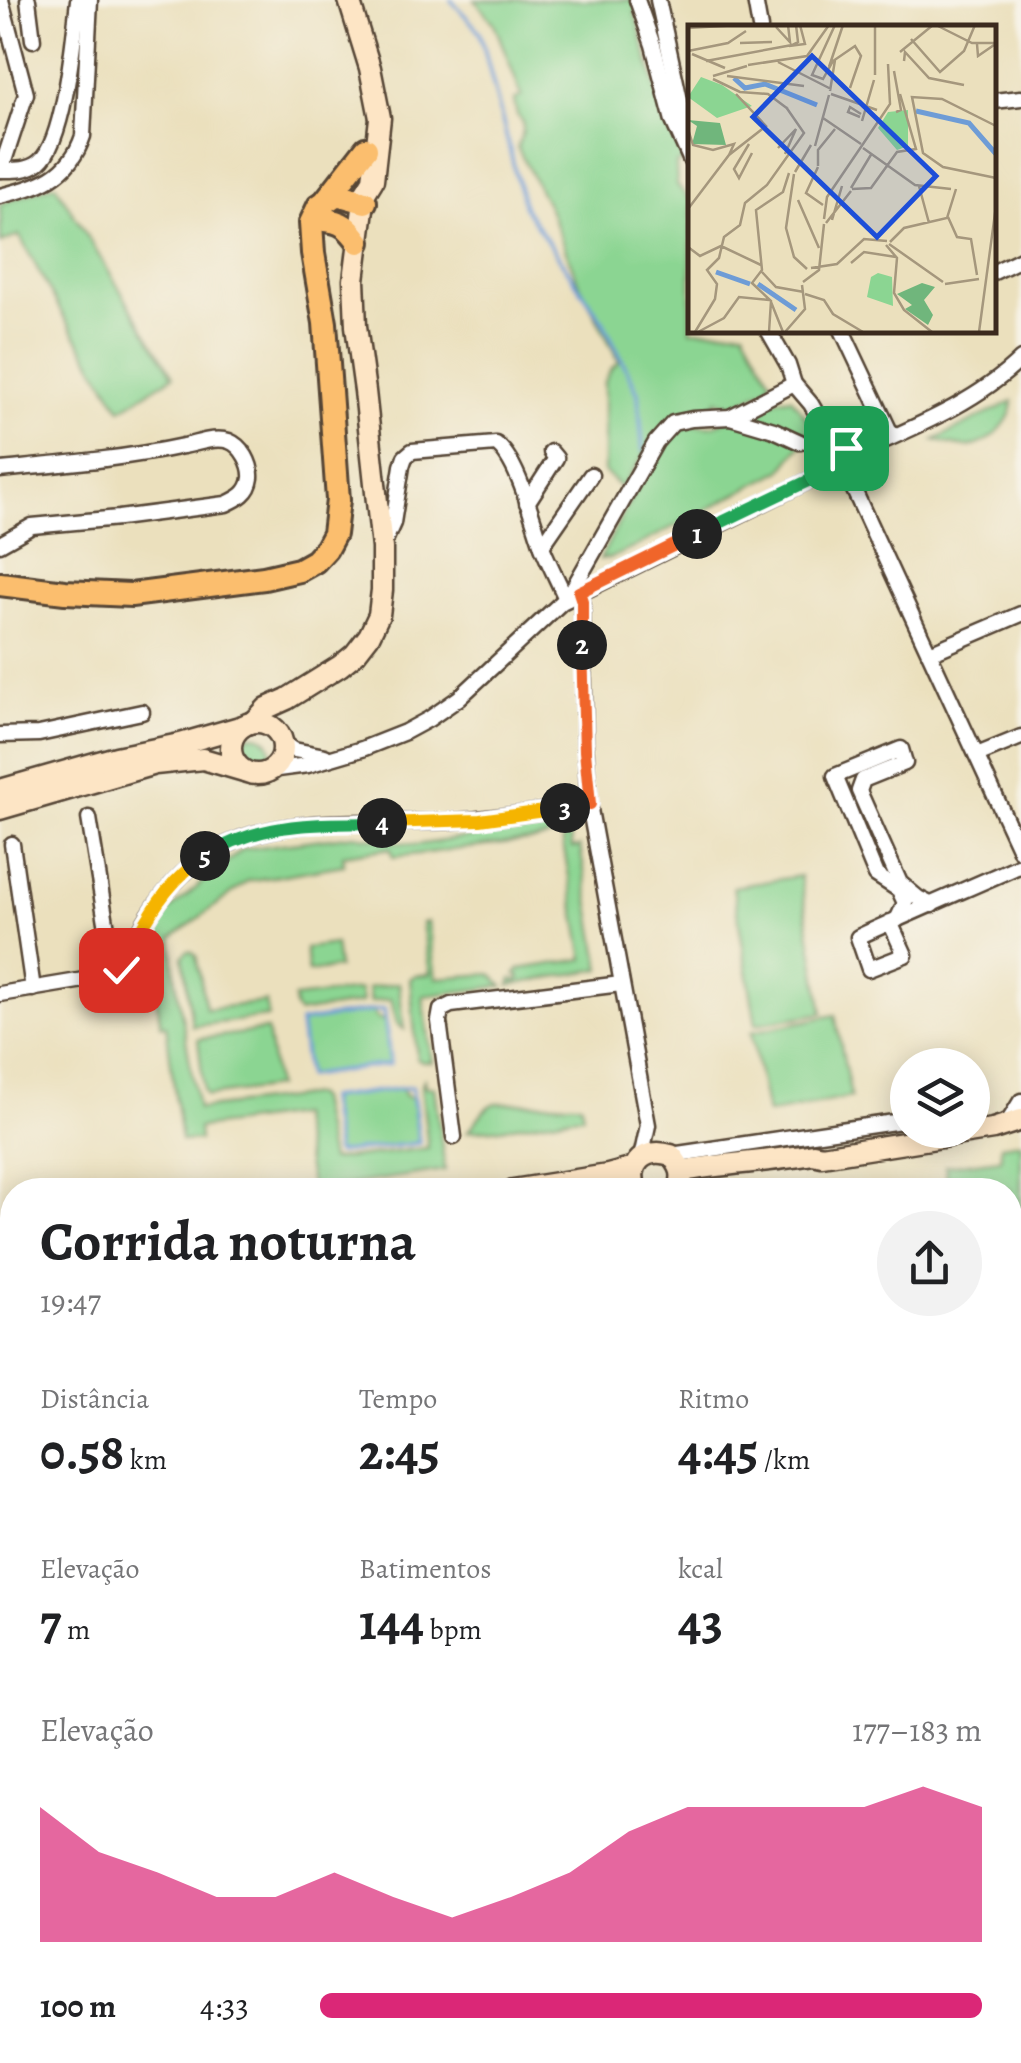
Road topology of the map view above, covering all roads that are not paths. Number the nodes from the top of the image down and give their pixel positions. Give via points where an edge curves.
1 (1, 0) edge
2 (28, 0) edge
3 (78, 0) edge
4 (90, 0) edge
5 (349, 0) edge
6 (638, 0) edge
7 (658, 0) edge
8 (754, 0) edge
9 (759, 25) edge
10 (33, 40) dead end
11 (1021, 98) edge
12 (996, 101) edge
13 (377, 110) junction
14 (688, 135) edge
15 (366, 149) junction
16 (688, 154) edge
17 (1, 170) edge
18 (0, 196) edge
19 (365, 198) junction
20 (321, 218) junction
21 (360, 242) junction
22 (1021, 259) edge
23 (996, 271) edge
24 (769, 332) edge
25 (843, 332) edge
26 (1021, 360) edge
27 (794, 384) junction
28 (730, 417) junction
29 (892, 436) junction
30 (800, 442) dead end
31 (836, 447) junction
32 (550, 452) dead end
33 (854, 454) junction
34 (827, 469) junction
35 (0, 470) edge
36 (591, 475) dead end
37 (847, 475) junction
38 (526, 503) junction
39 (0, 544) edge
40 (542, 546) junction
41 (382, 548) junction
42 (0, 584) edge
43 (573, 596) junction
44 (1021, 614) edge
45 (930, 653) junction
46 (142, 712) dead end
47 (263, 729) junction
48 (0, 735) edge
49 (1021, 737) edge
50 (977, 755) junction
51 (330, 757) junction
52 (244, 770) junction
53 (270, 770) junction
54 (0, 790) edge
55 (590, 804) junction
56 (0, 809) edge
57 (89, 818) dead end
58 (12, 844) dead end
59 (1021, 852) edge
60 (1021, 865) edge
61 (932, 905) junction
62 (124, 968) junction
63 (621, 984) junction
64 (33, 989) junction
65 (0, 994) edge
66 (1021, 1101) edge
67 (890, 1124) edge
68 (1014, 1124) edge
69 (648, 1128) junction
70 (454, 1136) dead end
71 (890, 1144) edge
72 (638, 1163) junction
73 (674, 1167) edge
74 (594, 1178) edge
75 (633, 1178) edge

1 - 17 street via 26,94
2 - 10 street
3 - 17 street via 52,145 26,169
4 - 18 street via 78,152 61,172
5 - 13 main road
6 - 16 street
7 - 14 street
8 - 9 street
11 - 12 street
13 - 15 main road
13 - 19 main road via 373,180
15 - 19 main road
15 - 20 main road
19 - 20 main road
19 - 21 main road
20 - 21 main road via 347,226
20 - 42 main road via 338,500 326,549 299,570 131,595
21 - 41 main road via 356,326
22 - 23 street
24 - 27 street
25 - 29 street
26 - 29 street via 973,398
27 - 28 street
27 - 31 street
28 - 30 street
28 - 43 street via 673,423 656,442
29 - 33 street
31 - 33 street
31 - 34 street via 826,456
32 - 38 street via 556,458
33 - 37 street via 856,464
34 - 37 street
34 - 43 street
35 - 39 street via 136,456 213,440 229,441 252,468 250,485 226,504 32,526
36 - 40 street
37 - 45 street
38 - 40 street
38 - 41 street via 505,450 496,444 412,451 402,466
40 - 43 street
41 - 47 main road via 379,615 369,636 340,666 267,708
43 - 51 street via 429,719
43 - 55 street via 582,601
44 - 45 street
45 - 50 street
46 - 48 street via 39,734
47 - 51 street via 294,750
47 - 52 main road via 236,732 231,749
47 - 53 main road via 281,758
47 - 54 main road via 116,757
49 - 50 street
50 - 59 street
51 - 53 street
52 - 53 main road
52 - 56 main road via 203,759 156,764
55 - 62 street via 480,820 255,832 216,849 176,880 150,913
55 - 63 street
57 - 62 street via 110,947
58 - 64 street
60 - 61 street
61 - 61 street via 894,921 905,904 899,890 876,875 835,776 901,749 906,763 863,780 860,791 900,883
62 - 64 street
63 - 69 street
63 - 70 street via 440,1010
64 - 65 street
66 - 68 street
67 - 73 street
69 - 72 street
69 - 73 street
71 - 73 main road
72 - 73 main road via 649,1154
72 - 74 main road
72 - 75 main road

